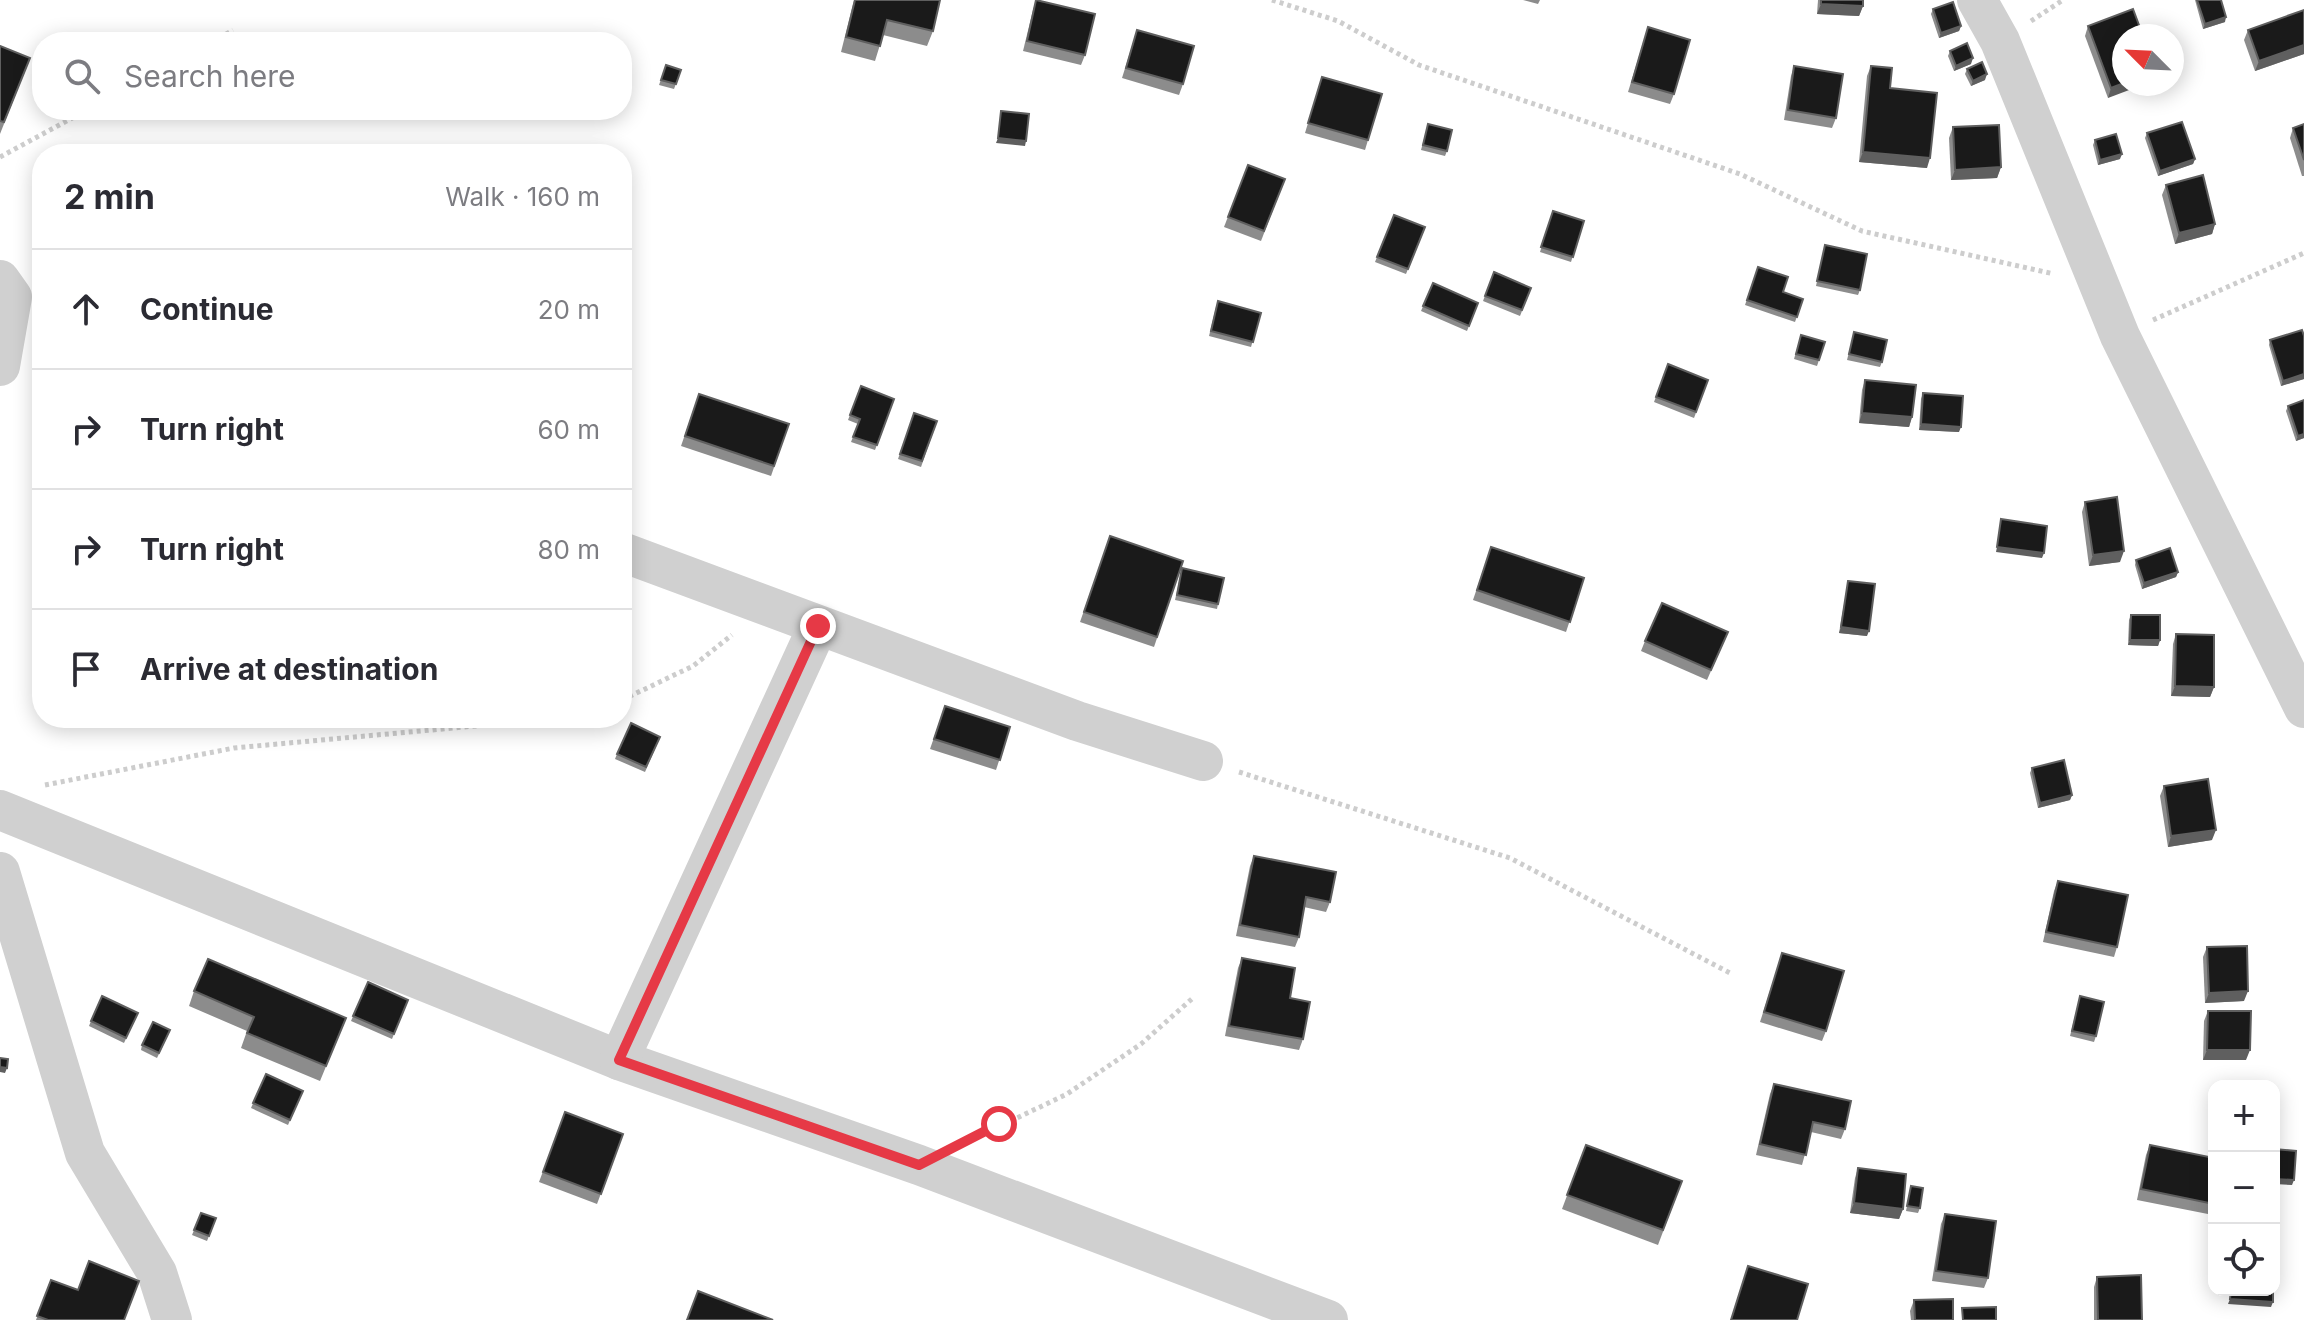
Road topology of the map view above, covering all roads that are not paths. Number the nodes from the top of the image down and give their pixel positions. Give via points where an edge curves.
1 (1977, 0) edge
2 (18, 296) edge
3 (0, 366) edge
4 (632, 556) edge
5 (818, 626) junction
6 (2304, 708) edge
7 (1203, 761) road end
8 (0, 810) edge
9 (0, 872) edge
10 (619, 1060) junction
11 (172, 1320) edge
12 (1328, 1320) edge

1 - 6 street via 2000,41 2120,336
2 - 3 street
4 - 5 street
5 - 7 street
5 - 10 street
8 - 10 street
9 - 11 street via 85,1153 157,1273
10 - 12 street via 919,1165

